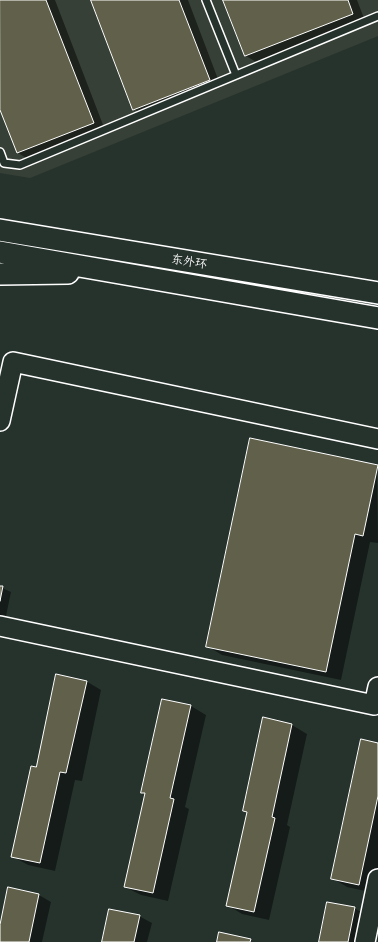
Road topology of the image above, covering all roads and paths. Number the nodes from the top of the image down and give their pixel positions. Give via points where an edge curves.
1 (206, 0) edge
2 (378, 16) edge
3 (236, 75) junction
4 (0, 152) edge
5 (0, 218) edge
6 (0, 230) edge
7 (124, 251) junction
8 (0, 252) edge
9 (119, 272) junction
10 (0, 274) edge
11 (378, 293) edge
12 (378, 318) edge
13 (0, 421) edge
14 (378, 439) edge
15 (0, 626) edge
16 (378, 687) edge
17 (378, 879) edge
18 (364, 942) edge

1 - 3 lane
2 - 3 lane
3 - 4 lane via 20,165 4,163
5 - 7 main road
6 - 7 main road, 东外环
7 - 11 main road, 东外环
8 - 9 main road
9 - 10 main road
9 - 12 main road, 东外环
13 - 14 street via 13,362
15 - 16 street via 374,705
17 - 18 street

